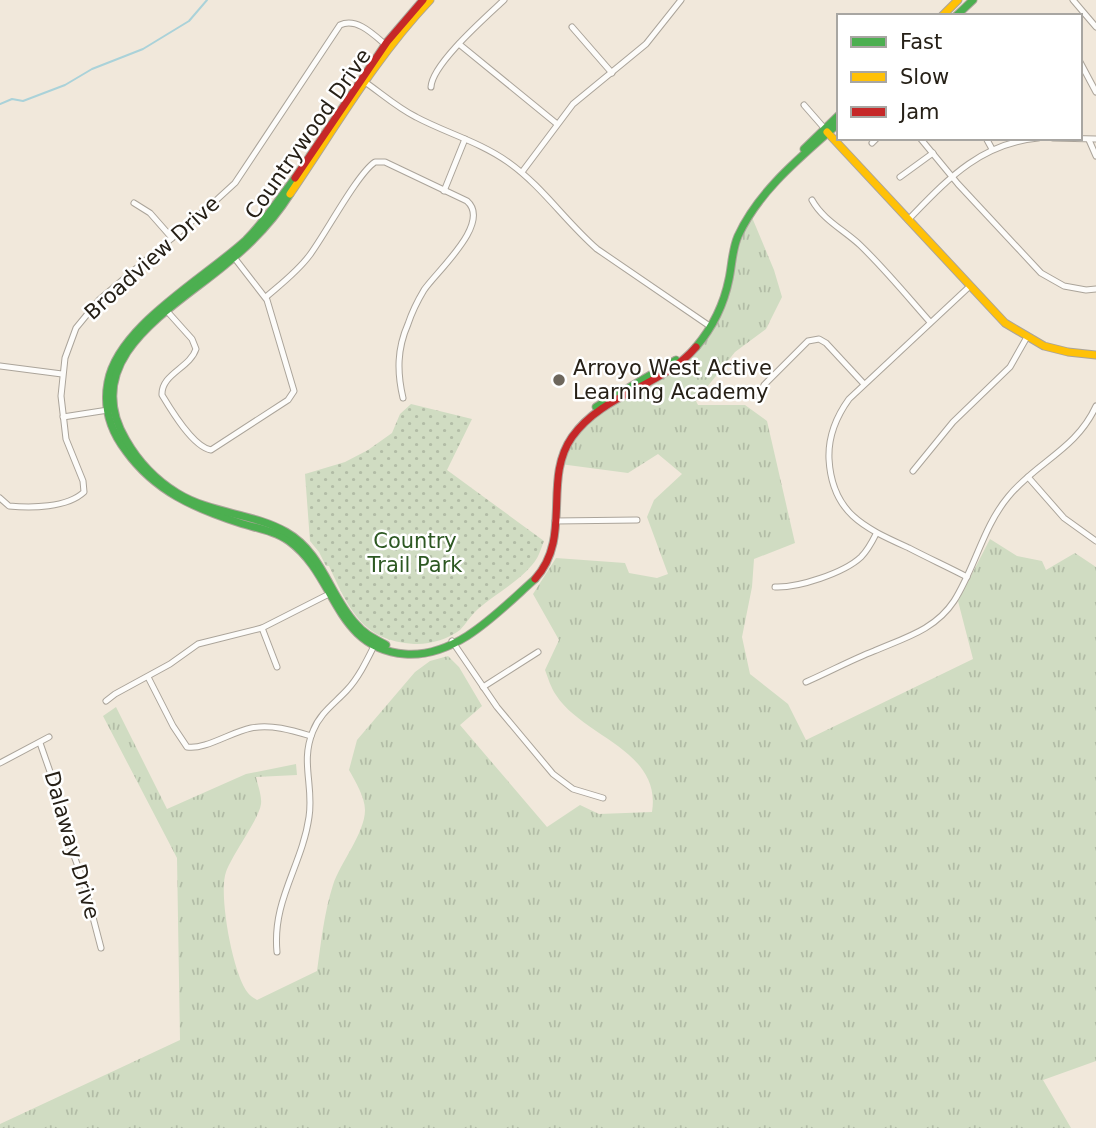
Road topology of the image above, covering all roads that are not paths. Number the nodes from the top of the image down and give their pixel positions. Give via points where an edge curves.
1 (423, 0) edge
2 (430, 0) edge
3 (504, 0) edge
4 (958, 0) edge
5 (973, 0) edge
6 (1073, 0) edge
7 (678, 1) edge
8 (944, 14) edge
9 (958, 14) edge
10 (572, 27) dead end
11 (1096, 27) edge
12 (459, 44) junction
13 (387, 46) junction
14 (1082, 66) edge
15 (612, 73) junction
16 (363, 81) junction
17 (431, 87) dead end
18 (1096, 92) edge
19 (804, 105) dead end
20 (837, 117) edge
21 (557, 124) junction
22 (837, 124) edge
23 (826, 131) junction
24 (465, 139) junction
25 (1096, 139) edge
26 (922, 140) edge
27 (987, 140) edge
28 (1023, 140) edge
29 (1082, 140) edge
30 (1089, 140) junction
31 (992, 149) junction
32 (933, 153) junction
33 (1096, 156) edge
34 (522, 172) junction
35 (900, 177) dead end
36 (954, 177) junction
37 (444, 191) junction
38 (812, 200) dead end
39 (134, 203) dead end
40 (908, 220) junction
41 (172, 238) junction
42 (232, 255) junction
43 (970, 286) junction
44 (1096, 289) edge
45 (266, 297) junction
46 (166, 310) junction
47 (930, 322) junction
48 (709, 326) junction
49 (1027, 337) junction
50 (1096, 355) edge
51 (0, 366) edge
52 (62, 374) junction
53 (864, 384) junction
54 (759, 397) dead end
55 (403, 398) dead end
56 (1096, 406) edge
57 (109, 409) junction
58 (63, 417) junction
59 (913, 471) dead end
60 (1028, 477) junction
61 (1, 500) edge
62 (637, 520) dead end
63 (557, 521) junction
64 (877, 534) junction
65 (1096, 541) edge
66 (967, 577) junction
67 (775, 587) dead end
68 (331, 593) junction
69 (262, 628) junction
70 (375, 643) junction
71 (452, 643) junction
72 (538, 652) dead end
73 (277, 667) dead end
74 (148, 677) junction
75 (806, 682) dead end
76 (483, 687) junction
77 (106, 701) dead end
78 (311, 736) junction
79 (49, 737) dead end
80 (40, 743) junction
81 (0, 763) edge
82 (603, 798) dead end
83 (101, 948) dead end
84 (277, 952) dead end

1 - 13 street, Countrywood Drive
2 - 13 street, Countrywood Drive
3 - 12 street
4 - 8 street
5 - 9 street
6 - 11 street
7 - 15 street via 646,44
10 - 15 street
12 - 17 street via 433,75
12 - 21 street
13 - 16 street, Countrywood Drive
13 - 41 street, Broadview Drive via 357,24 340,25 242,174
14 - 18 street
15 - 21 street via 573,104
16 - 24 street via 414,116
16 - 42 street, Countrywood Drive via 268,218
19 - 23 street
20 - 23 street
21 - 34 street
22 - 23 street
23 - 40 street
23 - 48 street via 772,183 738,228
24 - 34 street
24 - 37 street
25 - 30 street
26 - 32 street
27 - 31 street
28 - 31 street
29 - 30 street
30 - 33 street
31 - 36 street
32 - 35 street
32 - 36 street
34 - 48 street via 597,249
36 - 40 street
36 - 44 street via 1041,273 1064,286
37 - 45 street via 385,162 375,162 310,255
37 - 55 street via 470,204 474,220 451,259 424,291 406,326 398,362
38 - 47 street via 820,214 872,257
39 - 41 street via 147,210
40 - 43 street
41 - 52 street, Broadview Drive via 84,317 69,342
42 - 45 street
42 - 46 street, Countrywood Drive
43 - 47 street
43 - 49 street via 1004,323
45 - 46 street via 294,391 288,400 206,449 162,395 165,382 188,363 196,349
46 - 57 street, Countrywood Drive via 132,335 118,354 110,372
47 - 53 street
48 - 63 street via 670,371 598,411 576,431 560,464
49 - 50 street via 1060,351
49 - 59 street via 1010,367 953,422
51 - 52 street
52 - 58 street, Broadview Drive
53 - 54 street via 826,343 816,339 779,369
53 - 64 street via 835,421 830,469 833,486 852,516
56 - 60 street via 1077,437
57 - 58 street
57 - 68 street via 114,432 129,456 164,491 194,509 287,539 310,559
58 - 61 street, Broadview Drive via 84,492 40,506 13,507
60 - 65 street via 1064,518
60 - 66 street via 1000,507
62 - 63 street
63 - 71 street via 555,545 537,577
64 - 66 street
64 - 67 street via 865,553 849,565 793,587
66 - 75 street via 954,602 933,624
68 - 69 street
68 - 70 street via 351,630
69 - 73 street
69 - 74 street via 198,644
70 - 71 street via 404,654 421,654
70 - 78 street via 354,681 322,714
71 - 76 street
72 - 76 street
74 - 77 street
74 - 78 street via 187,747 258,727
76 - 82 street via 559,779 579,792
78 - 84 street via 306,764 309,821 276,920
79 - 80 street, Dalaway Drive
80 - 81 street, Dalaway Drive
80 - 83 street, Dalaway Drive

